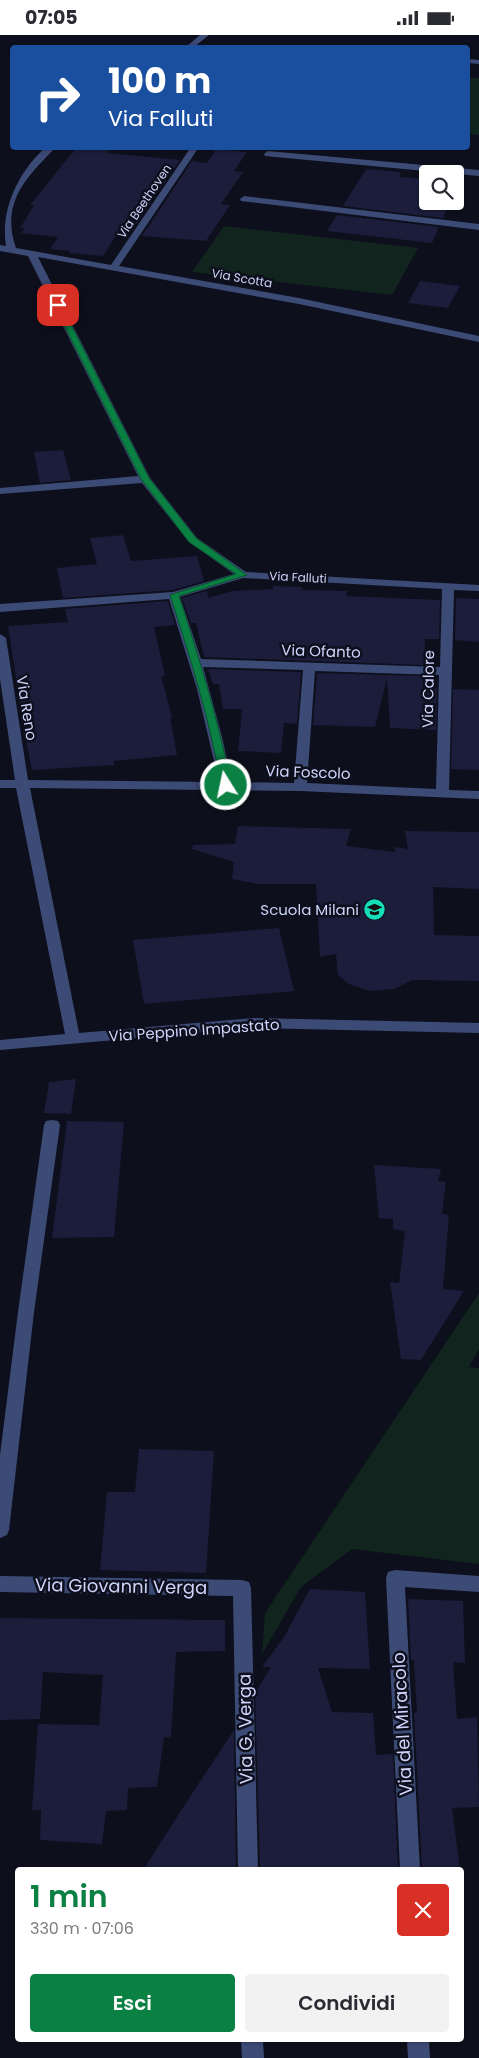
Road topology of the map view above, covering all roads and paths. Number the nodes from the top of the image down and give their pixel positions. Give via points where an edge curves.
1 (205, 35) edge
2 (192, 45) edge
3 (49, 150) edge
4 (194, 150) edge
5 (268, 154) dead end
6 (479, 173) edge
7 (244, 199) dead end
8 (479, 227) edge
9 (0, 248) edge
10 (12, 250) junction
11 (31, 253) junction
12 (113, 268) junction
13 (478, 336) edge
14 (145, 479) junction
15 (0, 491) edge
16 (243, 575) junction
17 (448, 586) junction
18 (479, 587) edge
19 (174, 595) junction
20 (0, 608) edge
21 (0, 638) edge
22 (196, 663) junction
23 (309, 668) junction
24 (444, 671) junction
25 (22, 783) junction
26 (0, 784) edge
27 (226, 785) junction
28 (300, 787) junction
29 (442, 793) junction
30 (479, 795) edge
31 (479, 1028) edge
32 (73, 1039) junction
33 (0, 1045) edge
34 (52, 1125) dead end
35 (0, 1530) edge
36 (0, 1584) edge
37 (479, 1584) edge
38 (242, 1588) joint
39 (248, 1867) edge
40 (410, 1867) edge
41 (252, 2042) edge
42 (418, 2042) edge
43 (253, 2058) edge
44 (419, 2058) edge

1 - 2 street
3 - 10 street via 11,191 4,209 4,233
4 - 12 street, Via Beethoven
5 - 6 street
7 - 8 street
9 - 10 street, Via Scotta
10 - 11 street, Via Scotta
11 - 12 street, Via Scotta
11 - 14 street
12 - 13 street, Via Scotta
14 - 15 street
14 - 16 street via 192,540
16 - 17 street, Via Falluti
16 - 19 street, Via Falluti
17 - 18 street, Via Falluti
17 - 24 street, Via Calore
19 - 20 street, Via Falluti
19 - 22 street
21 - 25 street, Via Reno
22 - 23 street, Via Ofanto
22 - 27 street
23 - 24 street, Via Ofanto
23 - 28 street
24 - 29 street, Via Calore
25 - 26 street, Via Foscolo
25 - 27 street, Via Foscolo
25 - 32 street, Via Reno
27 - 28 street, Via Foscolo
28 - 29 street, Via Foscolo
29 - 30 street, Via Foscolo
31 - 32 street, Via Peppino Impastato via 254,1023
32 - 33 street, Via Peppino Impastato
34 - 35 street
36 - 38 street, Via Giovanni Verga
37 - 40 street, Via del Miracolo via 395,1578
38 - 39 street, Via G. Verga
41 - 43 street
42 - 44 street

